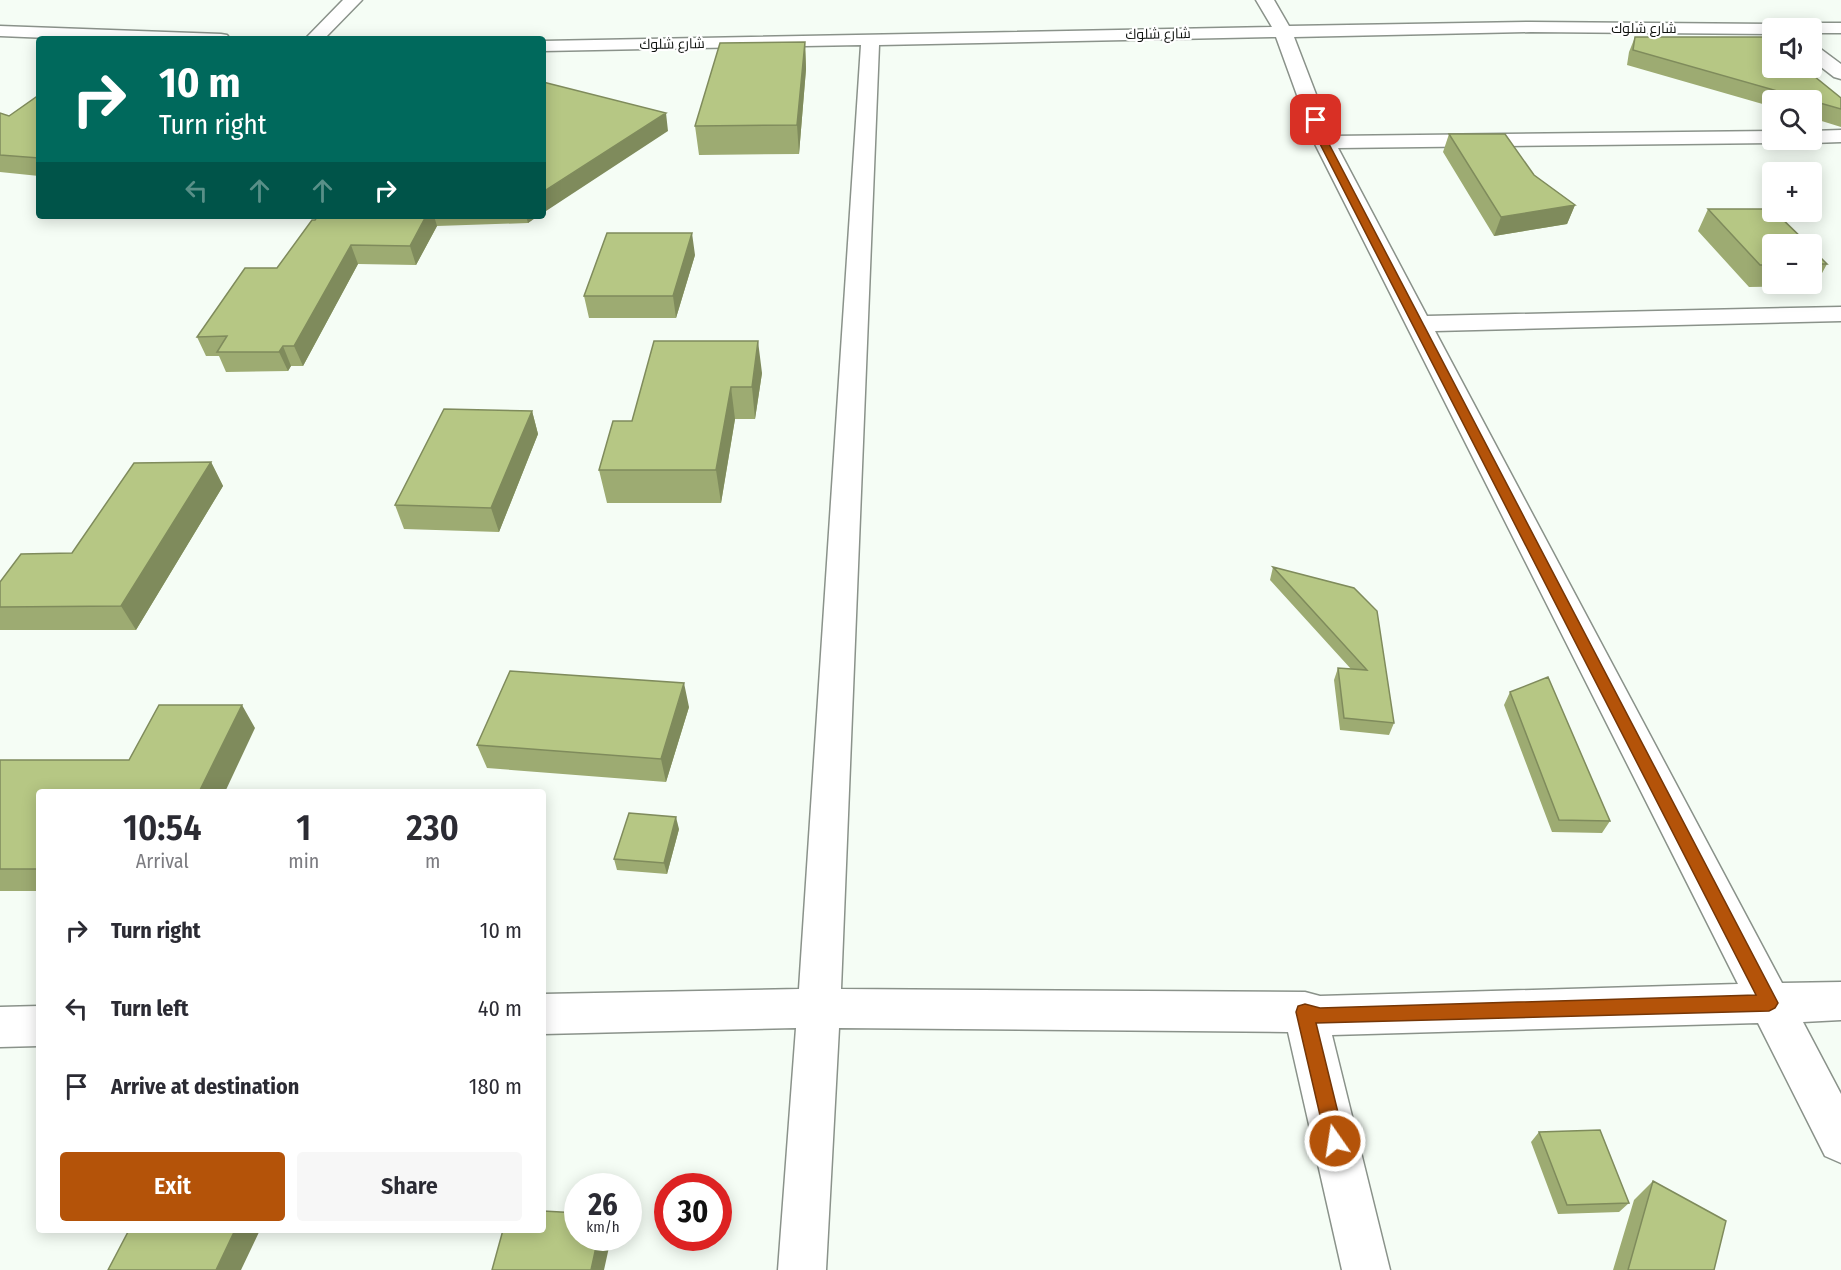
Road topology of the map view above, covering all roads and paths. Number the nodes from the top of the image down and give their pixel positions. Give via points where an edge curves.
1 (353, 0) edge
2 (1265, 0) edge
3 (1762, 28) edge
4 (1822, 28) edge
5 (1841, 28) edge
6 (0, 31) edge
7 (1283, 31) junction
8 (138, 36) edge
9 (317, 36) edge
10 (870, 40) junction
11 (546, 46) edge
12 (1822, 59) edge
13 (1841, 73) edge
14 (1841, 136) edge
15 (1762, 137) edge
16 (1822, 137) edge
17 (1324, 142) junction
18 (1841, 314) edge
19 (1417, 324) junction
20 (1841, 1001) edge
21 (1769, 1003) junction
22 (819, 1008) junction
23 (1305, 1012) junction
24 (546, 1014) edge
25 (36, 1026) edge
26 (0, 1027) edge
27 (1841, 1140) edge
28 (802, 1270) edge
29 (1366, 1270) edge

1 - 9 street
2 - 7 street
3 - 7 street, شارع شلوك
4 - 5 street
6 - 8 street
7 - 10 street, شارع شلوك
7 - 17 street
10 - 11 street, شارع شلوك
10 - 22 street
12 - 13 street
14 - 16 street
15 - 17 street
17 - 19 street
18 - 19 street
19 - 21 street
20 - 21 street
21 - 23 street via 1320,1016
21 - 27 street
22 - 23 street
22 - 24 street
22 - 28 street
23 - 29 street
25 - 26 street

